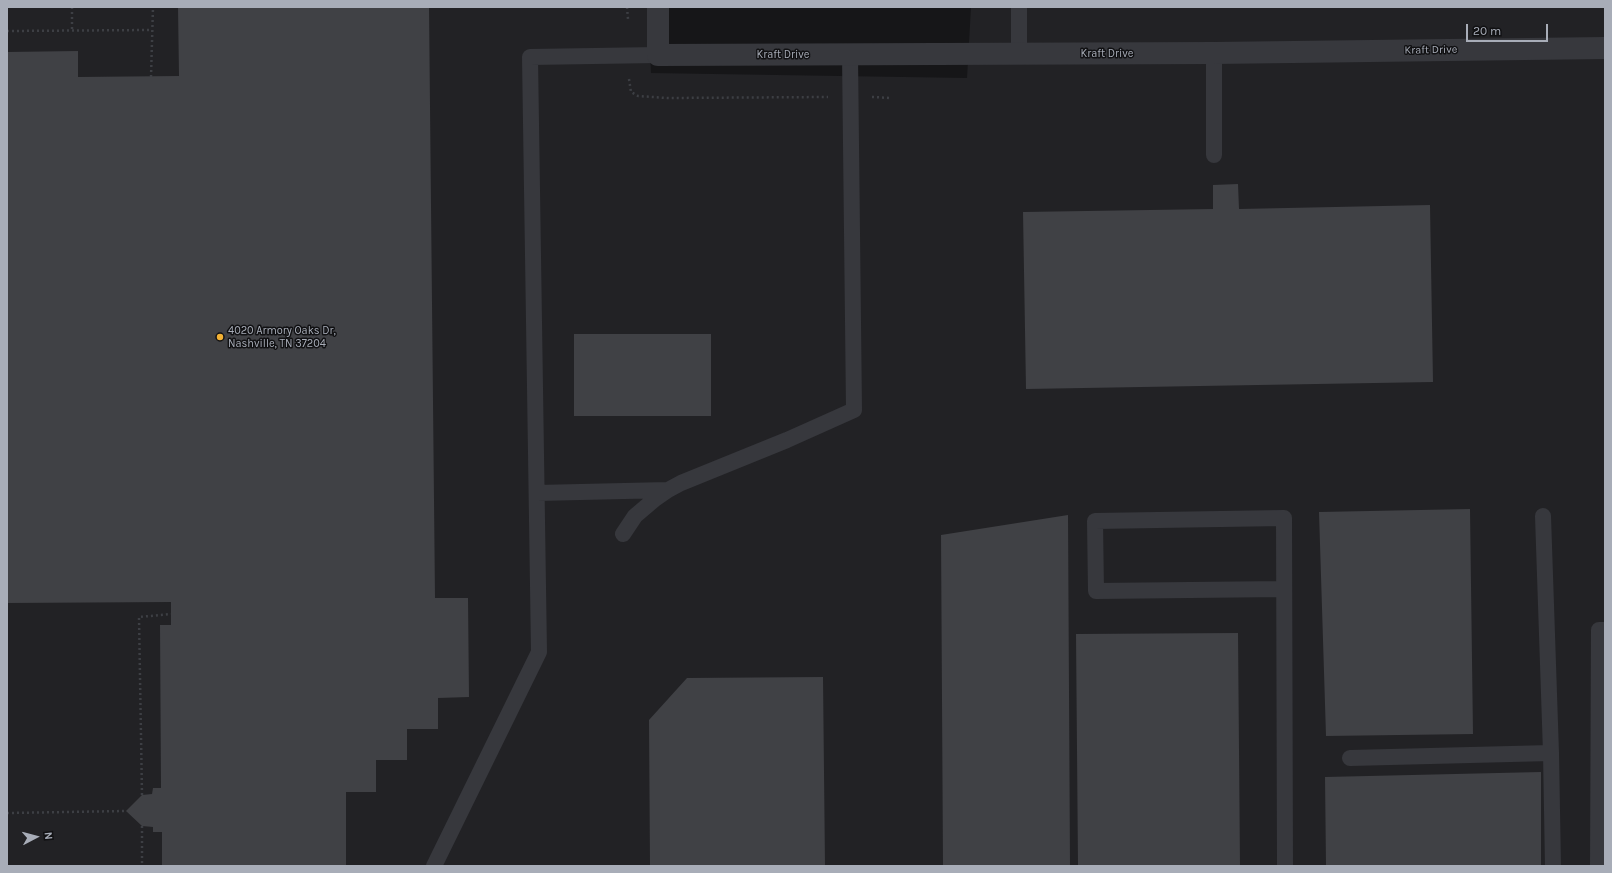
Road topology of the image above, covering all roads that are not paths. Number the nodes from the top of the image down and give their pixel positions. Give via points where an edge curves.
1 (658, 7) edge
2 (1019, 7) edge
3 (1605, 48) edge
4 (1214, 53) junction
5 (1018, 54) junction
6 (658, 55) junction
7 (850, 55) junction
8 (1214, 155) dead end
9 (668, 490) junction
10 (537, 493) junction
11 (1543, 516) dead end
12 (623, 534) dead end
13 (1284, 590) junction
14 (1605, 630) edge
15 (1551, 753) junction
16 (1350, 758) dead end
17 (434, 866) edge
18 (1285, 866) edge
19 (1553, 866) edge
20 (1598, 866) edge

1 - 6 street
2 - 5 lane
3 - 4 street, Kraft Drive
4 - 5 street, Kraft Drive
4 - 8 lane
5 - 7 street, Kraft Drive
6 - 7 street, Kraft Drive
6 - 10 lane via 530,57
7 - 9 lane via 854,410
9 - 10 lane
9 - 12 lane via 635,516
10 - 17 lane via 539,652
11 - 15 lane
13 - 13 lane via 1284,518 1095,521 1096,591
13 - 18 lane
14 - 20 lane via 1599,630
15 - 16 lane
15 - 19 lane

